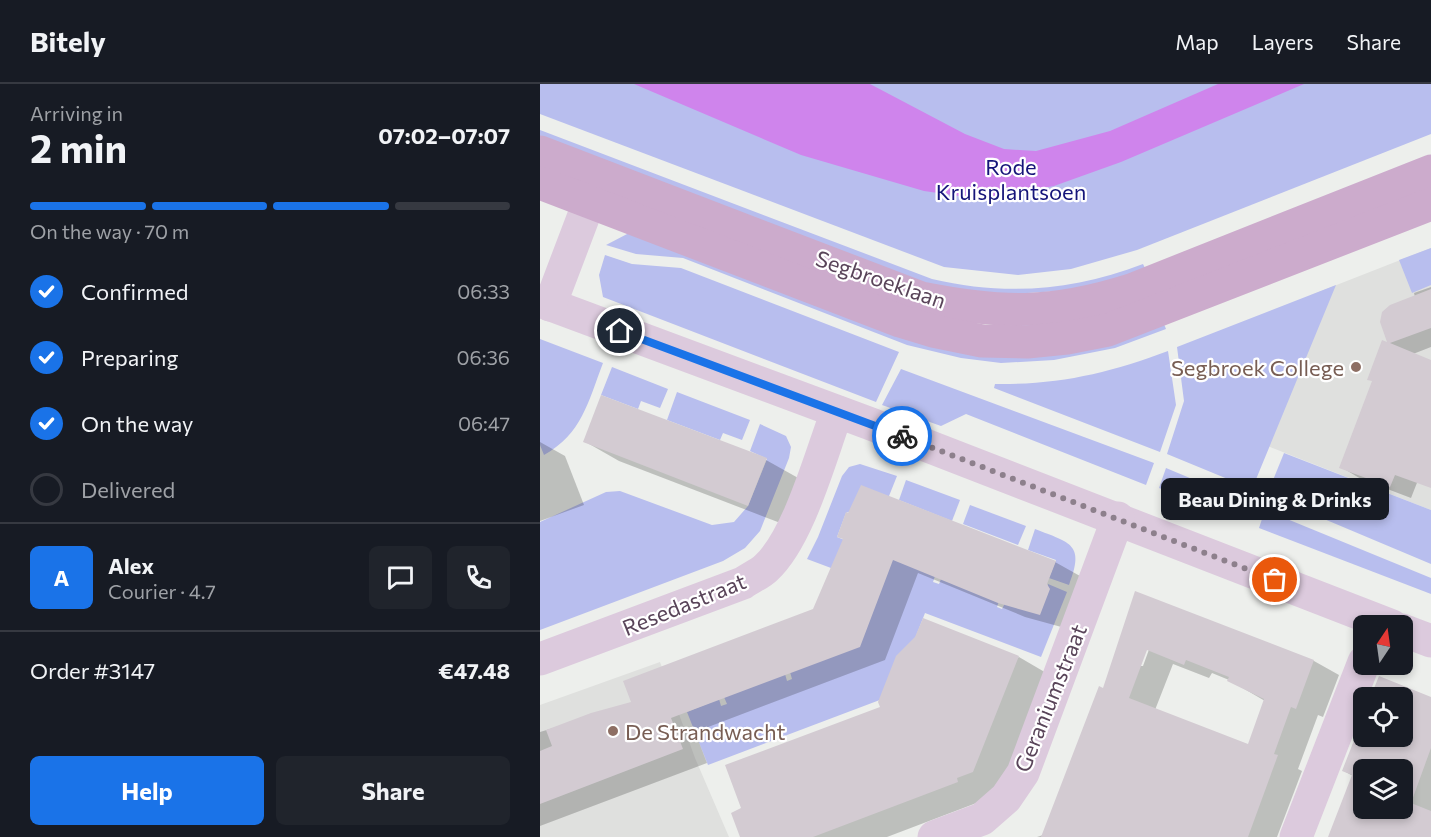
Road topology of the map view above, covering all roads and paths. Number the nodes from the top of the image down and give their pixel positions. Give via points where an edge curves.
1 (540, 152) edge
2 (1431, 171) edge
3 (540, 183) edge
4 (589, 202) junction
5 (1431, 204) edge
6 (545, 303) edge
7 (837, 412) junction
8 (1118, 518) junction
9 (1363, 615) edge
10 (1413, 634) edge
11 (1431, 641) edge
12 (540, 659) edge
13 (1359, 675) edge
14 (934, 837) edge
15 (1296, 837) edge

1 - 2 main road, Segbroeklaan via 921,298 969,308 1015,311 1090,303 1131,290
3 - 4 main road, Segbroeklaan
4 - 5 main road, Segbroeklaan via 900,321 982,341 1027,342 1108,330
4 - 6 street
6 - 7 street
7 - 8 street
7 - 12 street, Resedastraat via 795,523 784,547 766,568 743,583
8 - 9 street
8 - 14 street, Geraniumstraat via 1023,773 1006,798 982,819
10 - 11 street
13 - 15 street

